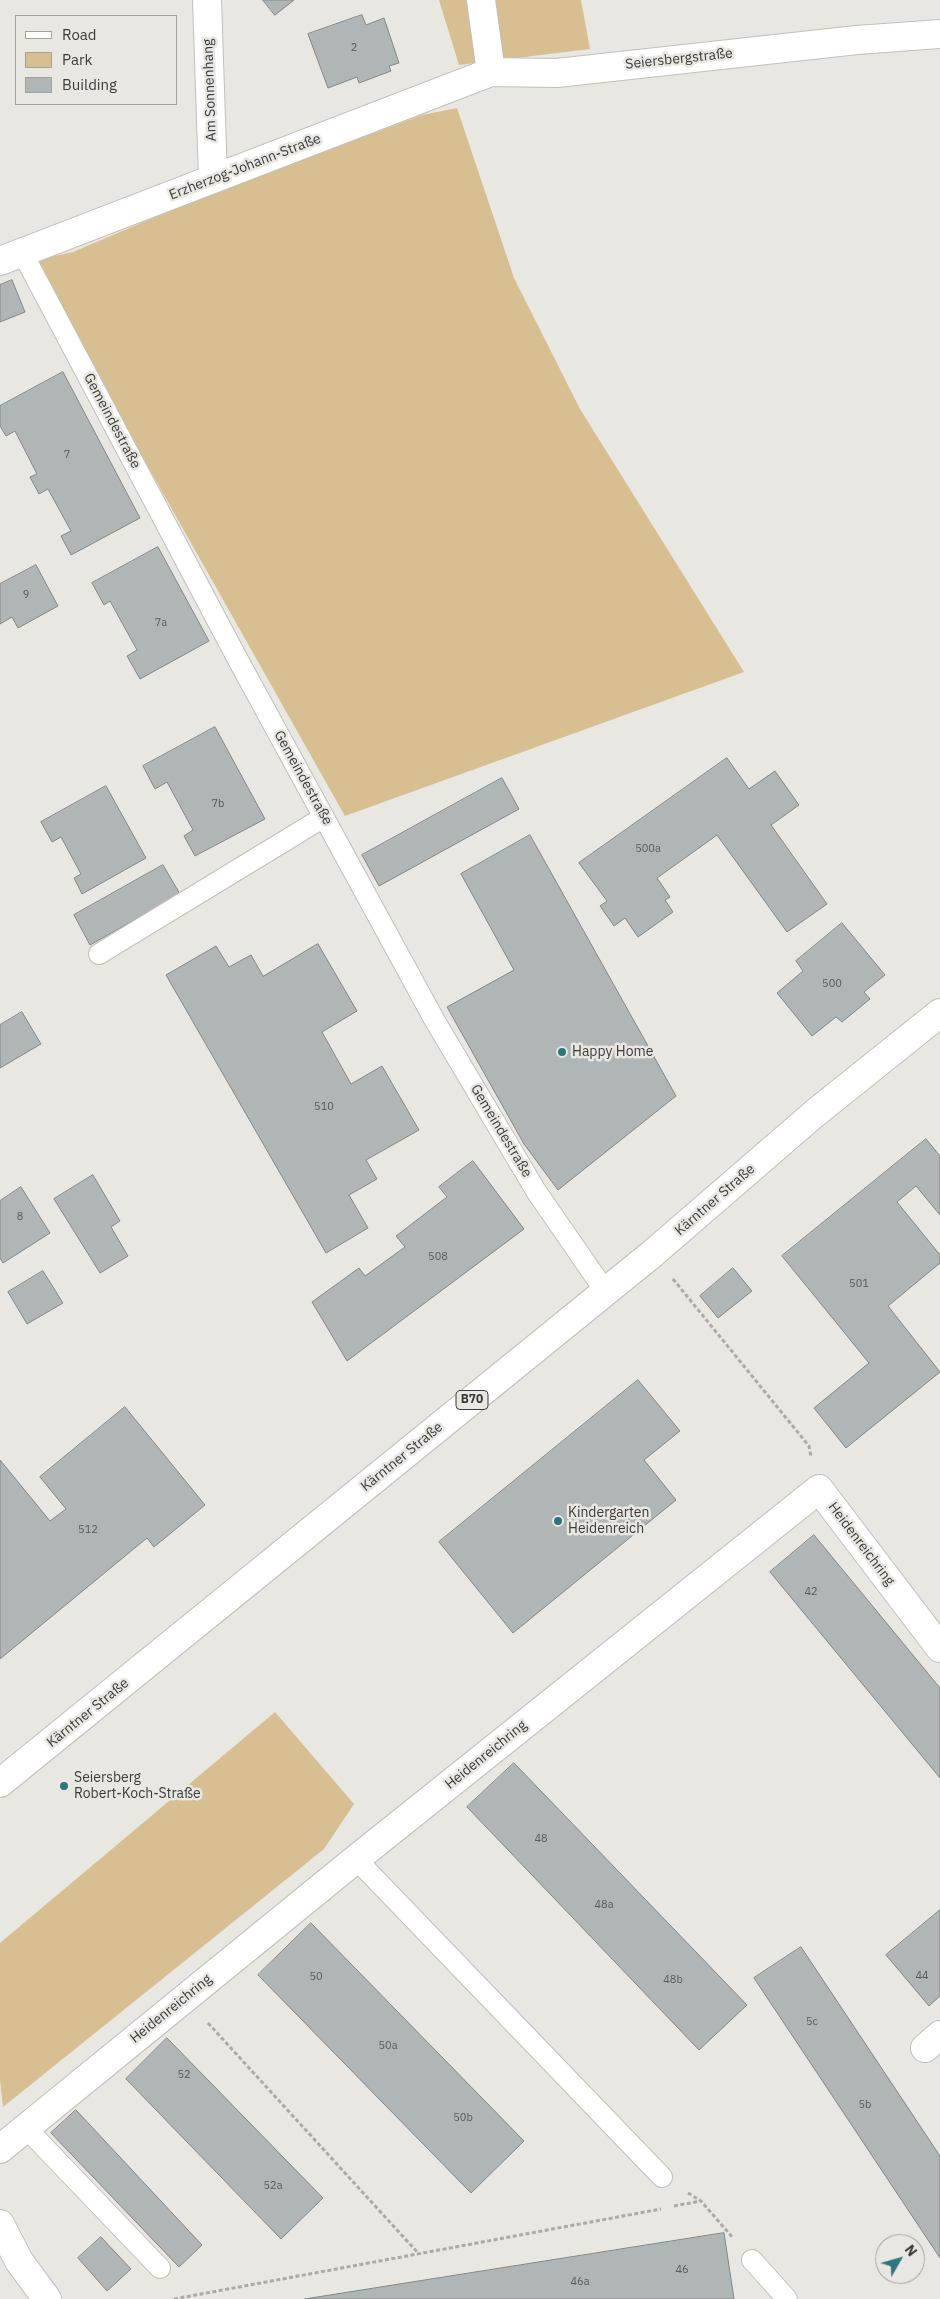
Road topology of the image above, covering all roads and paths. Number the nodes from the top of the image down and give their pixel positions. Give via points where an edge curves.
1 (207, 0) edge
2 (482, 0) edge
3 (940, 34) edge
4 (490, 72) junction
5 (213, 179) junction
6 (11, 256) edge
7 (324, 817) junction
8 (99, 954) dead end
9 (940, 1013) edge
10 (652, 1254) junction
11 (606, 1291) junction
12 (819, 1489) junction
13 (940, 1648) edge
14 (0, 1783) edge
15 (356, 1859) junction
16 (185, 1998) junction
17 (26, 2128) junction
18 (0, 2149) edge
19 (662, 2177) joint
20 (701, 2201) junction
21 (672, 2207) dead end
22 (662, 2209) dead end
23 (0, 2224) edge
24 (419, 2254) junction
25 (752, 2260) joint
26 (160, 2268) dead end
27 (47, 2299) edge
28 (174, 2299) edge
29 (787, 2299) edge

1 - 5 street, Am Sonnenhang
2 - 4 street
3 - 4 street, Seiersbergstraße via 557,73
4 - 5 street, Erzherzog-Johann-Straße
5 - 6 street, Erzherzog-Johann-Straße
6 - 7 lane, Gemeindestraße
7 - 8 lane
7 - 11 lane, Gemeindestraße via 435,1021 511,1149 536,1191
9 - 10 street, Kärntner Straße / B70 via 814,1114
10 - 11 street, Kärntner Straße / B70
10 - 12 path via 809,1446
11 - 14 street, Kärntner Straße / B70
12 - 13 street, Heidenreichring
12 - 15 street, Heidenreichring
15 - 16 street, Heidenreichring
15 - 19 lane
16 - 17 street, Heidenreichring
16 - 24 path
17 - 18 street, Heidenreichring
17 - 26 lane
19 - 20 path
20 - 21 path
20 - 25 path
22 - 24 path
23 - 27 street via 19,2261
24 - 28 path
25 - 29 lane

